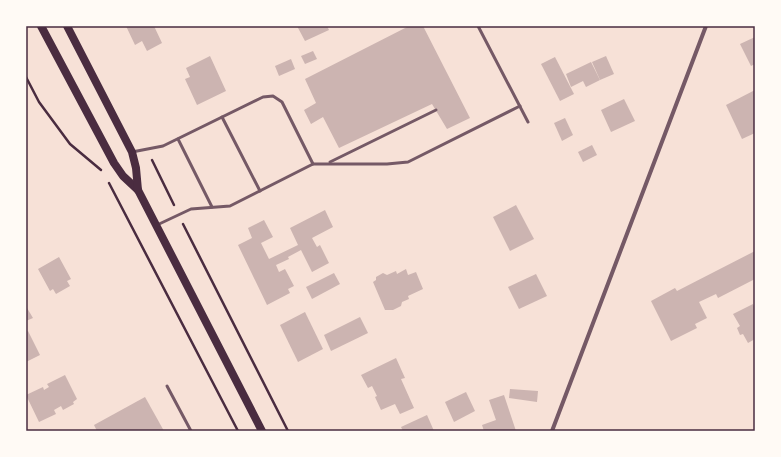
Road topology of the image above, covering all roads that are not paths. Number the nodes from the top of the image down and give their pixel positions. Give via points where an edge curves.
1 (42, 26) edge
2 (67, 26) edge
3 (478, 26) edge
4 (706, 26) edge
5 (520, 106) junction
6 (436, 110) dead end
7 (222, 117) junction
8 (528, 122) dead end
9 (178, 139) junction
10 (132, 152) junction
11 (328, 163) junction
12 (313, 164) junction
13 (138, 190) junction
14 (260, 191) junction
15 (212, 207) junction
16 (156, 225) junction
17 (167, 386) dead end
18 (191, 431) edge
19 (262, 431) edge
20 (552, 431) edge

1 - 13 main road via 114,163
2 - 10 main road
3 - 5 lane
4 - 20 street
5 - 8 lane
5 - 11 lane via 408,162
6 - 11 lane
7 - 9 lane
7 - 12 lane via 263,97 278,98
7 - 14 lane
9 - 10 lane via 147,150
9 - 15 lane
10 - 13 main road
11 - 12 lane
12 - 14 lane
13 - 16 main road
14 - 15 lane via 230,206
15 - 16 lane via 197,207
16 - 19 main road
17 - 18 lane

